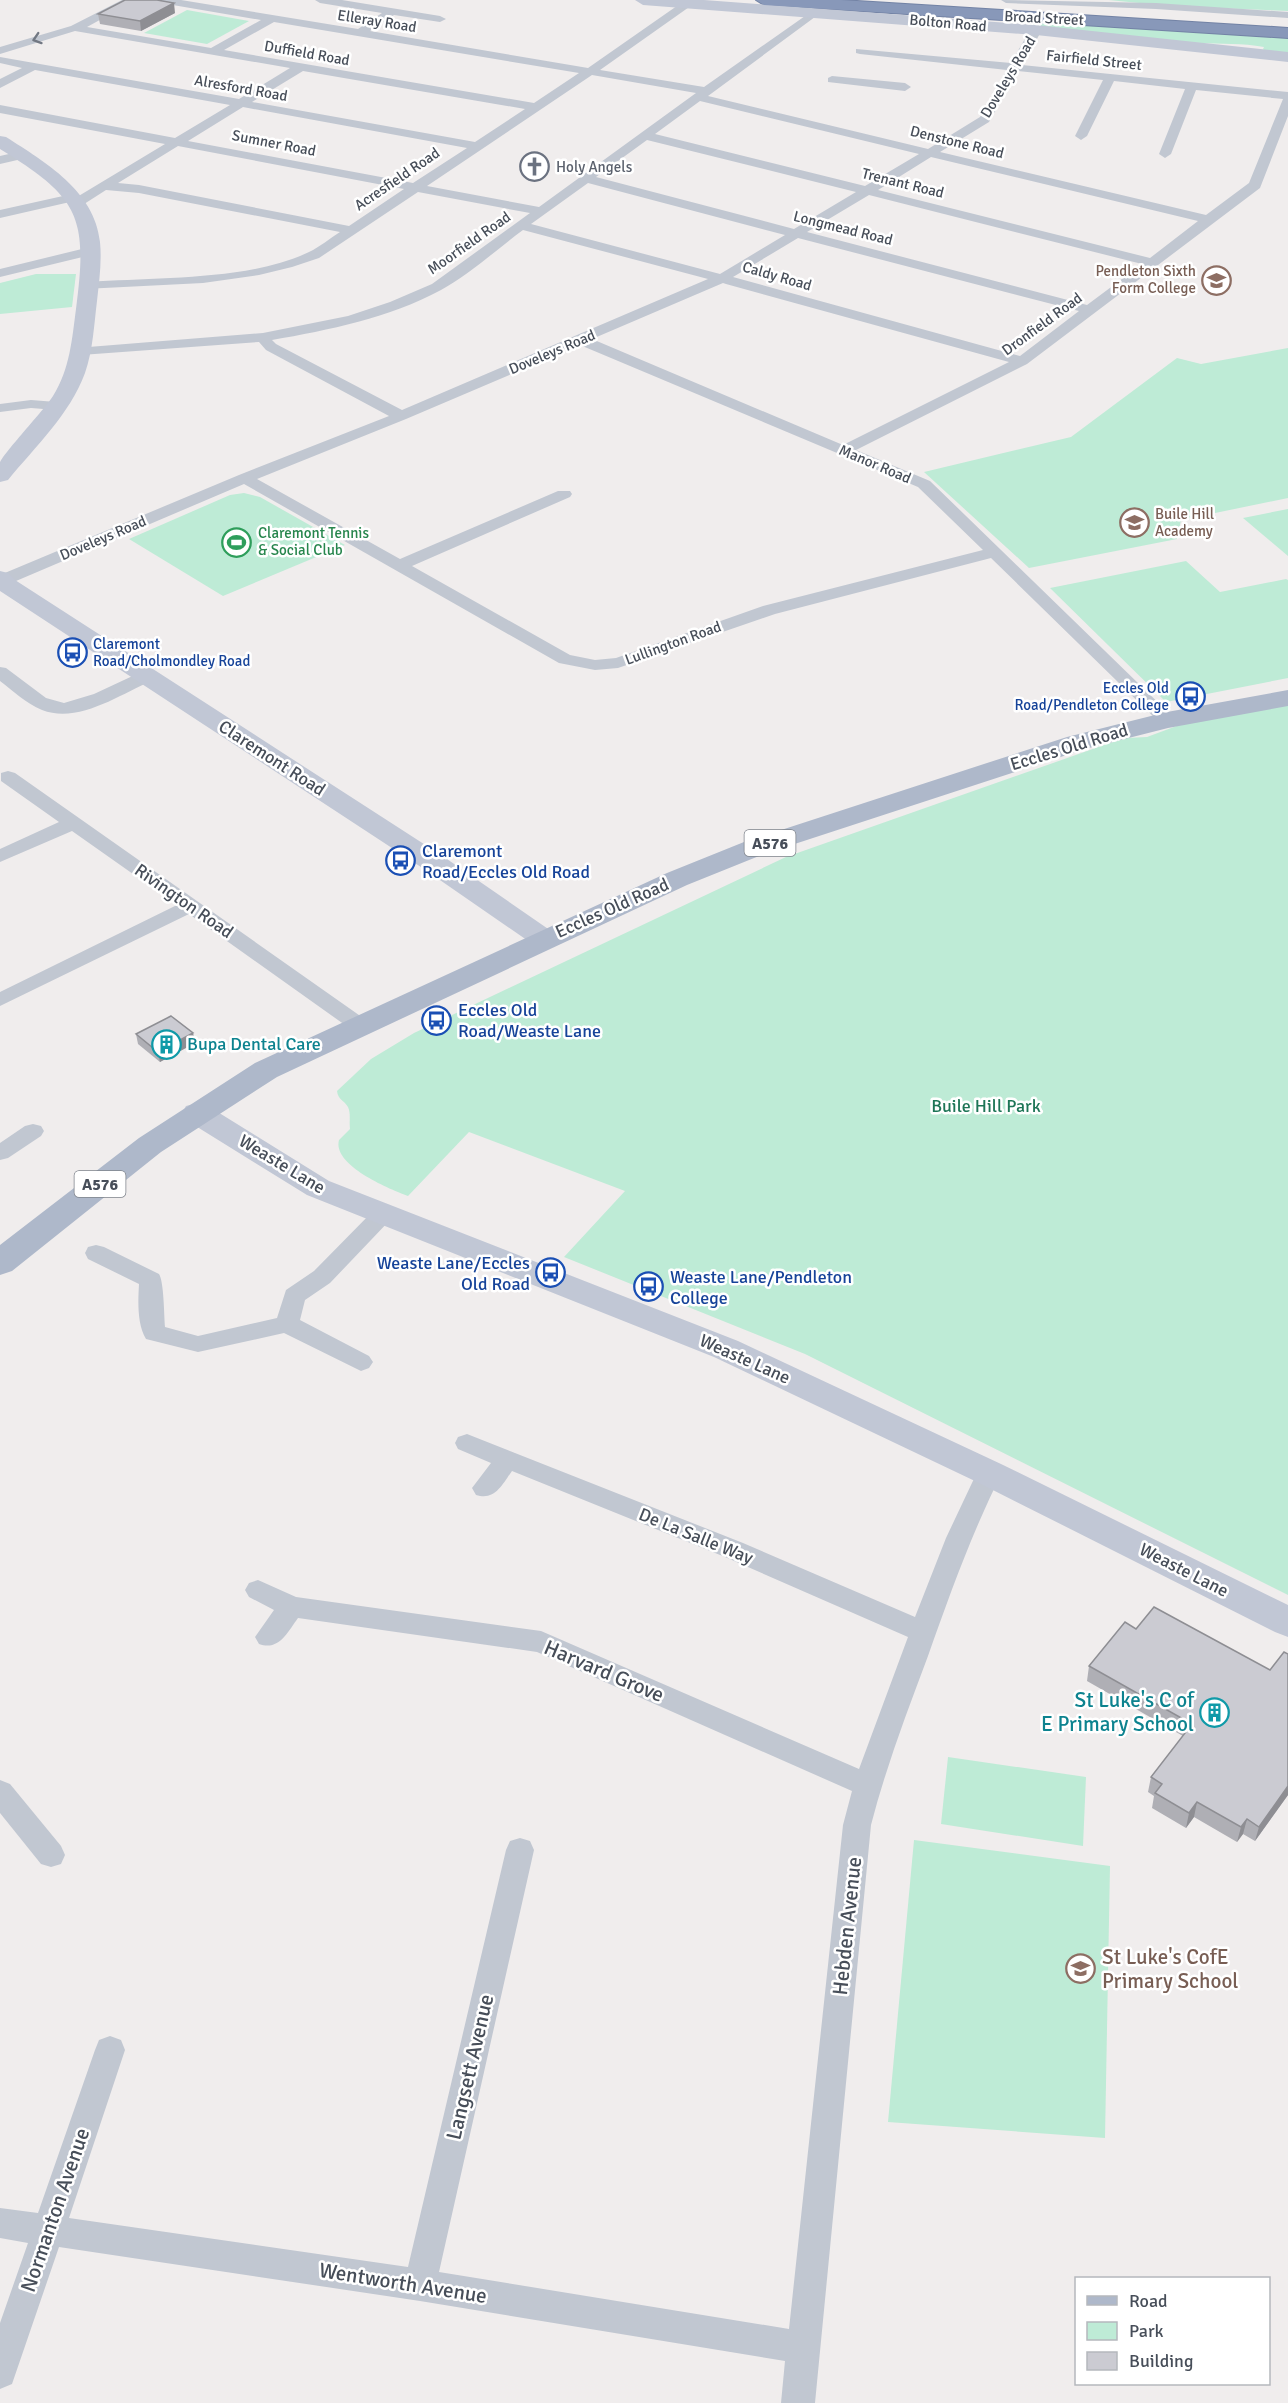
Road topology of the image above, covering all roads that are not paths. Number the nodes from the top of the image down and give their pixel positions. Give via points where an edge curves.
1 (131, 0) edge
2 (161, 0) edge
3 (320, 0) edge
4 (643, 0) edge
5 (764, 0) edge
6 (904, 0) edge
7 (1006, 0) edge
8 (688, 3) junction
9 (392, 12) junction
10 (815, 12) junction
11 (1288, 15) edge
12 (271, 19) junction
13 (441, 19) dead end
14 (1288, 23) edge
15 (75, 28) junction
16 (1036, 30) junction
17 (1288, 33) edge
18 (359, 34) junction
19 (0, 51) edge
20 (860, 51) dead end
21 (212, 52) junction
22 (1288, 57) edge
23 (0, 60) edge
24 (34, 66) junction
25 (1016, 66) junction
26 (302, 67) junction
27 (588, 71) junction
28 (915, 72) junction
29 (1110, 77) junction
30 (832, 80) dead end
31 (0, 84) edge
32 (1192, 86) junction
33 (703, 94) junction
34 (1288, 98) edge
35 (898, 99) dead end
36 (242, 103) junction
37 (535, 107) junction
38 (0, 109) edge
39 (646, 136) junction
40 (1080, 136) dead end
41 (0, 141) edge
42 (177, 142) junction
43 (477, 146) junction
44 (932, 153) junction
45 (1165, 154) dead end
46 (22, 155) junction
47 (0, 160) edge
48 (1267, 160) junction
49 (1282, 161) dead end
50 (587, 179) junction
51 (104, 186) junction
52 (415, 186) junction
53 (867, 191) junction
54 (74, 200) junction
55 (541, 211) junction
56 (0, 214) edge
57 (1209, 220) junction
58 (522, 226) junction
59 (351, 230) junction
60 (798, 233) junction
61 (90, 250) junction
62 (1152, 262) junction
63 (0, 273) edge
64 (723, 279) junction
65 (89, 286) junction
66 (1090, 310) junction
67 (263, 338) junction
68 (581, 340) junction
69 (81, 351) junction
70 (1022, 362) junction
71 (56, 406) junction
72 (0, 408) edge
73 (401, 416) junction
74 (844, 450) junction
75 (0, 474) edge
76 (244, 478) junction
77 (564, 495) dead end
78 (996, 552) junction
79 (399, 565) junction
80 (2, 582) edge
81 (0, 672) edge
82 (145, 677) junction
83 (1288, 698) edge
84 (1167, 720) junction
85 (8, 777) dead end
86 (73, 823) junction
87 (0, 856) edge
88 (191, 906) junction
89 (544, 939) junction
90 (0, 1000) edge
91 (359, 1025) junction
92 (197, 1113) junction
93 (383, 1214) junction
94 (96, 1253) dead end
95 (0, 1263) edge
96 (287, 1324) junction
97 (362, 1362) dead end
98 (467, 1443) dead end
99 (507, 1460) junction
100 (989, 1473) junction
101 (485, 1488) dead end
102 (258, 1590) dead end
103 (292, 1607) junction
104 (1288, 1622) edge
105 (923, 1632) junction
106 (268, 1637) dead end
107 (866, 1785) junction
108 (0, 1792) edge
109 (520, 1850) dead end
110 (51, 1854) dead end
111 (110, 2050) dead end
112 (0, 2223) edge
113 (47, 2230) junction
114 (420, 2285) junction
115 (805, 2348) junction
116 (0, 2372) edge
117 (798, 2403) edge

1 - 15 street
2 - 12 street, Elleray Road
3 - 9 street
4 - 8 main road, Bolton Road
5 - 17 highway, Broad Street
6 - 14 highway, Broad Street
7 - 11 street
8 - 10 main road, Bolton Road
8 - 27 street, Acresfield Road
9 - 13 street
9 - 18 street
10 - 16 main road, Bolton Road
10 - 33 street, Moorfield Road
12 - 18 street, Elleray Road
12 - 21 street
15 -> 19 street
15 - 21 street, Duffield Road
16 - 22 main road, Bolton Road
16 - 25 street, Doveleys Road
18 - 27 street, Elleray Road
20 - 28 street, Fairfield Street
21 - 26 street, Duffield Road
23 - 24 street, Alresford Road
24 - 31 street
24 - 36 street, Alresford Road
25 - 28 street, Fairfield Street
25 - 29 street, Fairfield Street
25 - 44 street, Doveleys Road via 986,119
26 - 36 street
26 - 37 street, Duffield Road
27 - 33 street, Elleray Road
27 - 37 street, Acresfield Road
28 - 30 street
28 - 35 street
29 - 32 street, Fairfield Street
29 - 40 street
32 - 34 street, Fairfield Street
32 - 45 street
33 - 39 street, Moorfield Road
33 - 44 street, Denstone Road
34 - 48 street, Dronfield Road
36 - 42 street
36 - 43 street, Alresford Road
37 - 43 street, Acresfield Road
38 - 42 street, Sumner Road
39 - 50 street, Moorfield Road
39 - 53 street, Trenant Road
41 - 46 main road
42 - 51 street
42 - 52 street, Sumner Road
43 - 52 street, Acresfield Road
44 - 53 street, Doveleys Road
44 - 57 street, Denstone Road
46 - 47 street
46 - 54 main road
48 - 49 street
48 - 57 street, Dronfield Road via 1255,185
50 - 55 street, Moorfield Road
50 - 60 street, Longmead Road
51 - 54 street
51 - 59 street via 139,189
52 - 55 street, Sumner Road
52 - 59 street, Acresfield Road
53 - 60 street, Doveleys Road
53 - 62 street, Trenant Road
54 - 56 street
54 - 61 main road via 86,223
55 - 58 street, Moorfield Road
57 - 62 street, Dronfield Road
58 - 64 street, Caldy Road
58 - 67 street, Moorfield Road via 437,287 401,304 313,330
59 - 65 street, Acresfield Road via 315,255 248,275
60 - 64 street, Doveleys Road
60 - 66 street, Longmead Road
61 - 63 street
61 - 65 main road
62 - 66 street, Dronfield Road
64 - 68 street, Doveleys Road
64 - 70 street, Caldy Road
65 - 69 main road
66 - 70 street, Dronfield Road
67 - 69 street, Moorfield Road
67 - 73 street via 271,347
68 - 73 street, Doveleys Road
68 - 74 street, Manor Road
69 - 71 main road via 71,382
70 - 74 street, Dronfield Road
71 - 72 street
71 - 75 main road
73 - 76 street, Doveleys Road
74 - 78 street, Manor Road via 924,484
76 - 79 street, Lullington Road
76 - 80 street, Doveleys Road
77 - 79 street
78 - 79 street, Lullington Road via 804,600 628,660 595,665 565,659
78 - 84 street, Manor Road
80 - 82 main road, Claremont Road
81 - 82 street via 49,705 63,709 77,707
82 - 89 main road, Claremont Road via 434,863
83 - 84 main road, Eccles Old Road / A576
84 - 89 main road, Eccles Old Road / A576 via 1077,742 754,848
85 - 86 street, Rivington Road
86 - 87 street
86 - 88 street, Rivington Road
88 - 90 street
88 - 91 street, Rivington Road
89 - 91 main road, Eccles Old Road / A576
91 - 92 main road, Eccles Old Road / A576 via 266,1071
92 - 93 main road, Weaste Lane via 318,1188
92 - 95 main road, Eccles Old Road / A576 via 129,1161
93 - 96 street via 322,1277 294,1296
93 - 100 main road, Weaste Lane via 726,1349
94 - 96 street via 151,1280 154,1333 198,1344
96 - 97 street
98 - 99 street, De La Salle Way
99 - 101 street
99 - 105 street, De La Salle Way via 734,1550
100 - 104 main road, Weaste Lane
100 - 105 street, Hebden Avenue via 972,1502
102 - 103 street, Harvard Grove
103 - 106 street
103 - 107 street, Harvard Grove via 541,1642
105 - 107 street, Hebden Avenue
107 - 115 street, Hebden Avenue via 857,1825
108 - 110 street
109 - 114 street, Langsett Avenue
111 - 113 street, Normanton Avenue
112 - 113 street, Wentworth Avenue
113 - 114 street, Wentworth Avenue
113 - 116 street, Normanton Avenue
114 - 115 street, Wentworth Avenue
115 - 117 street, Hebden Avenue

